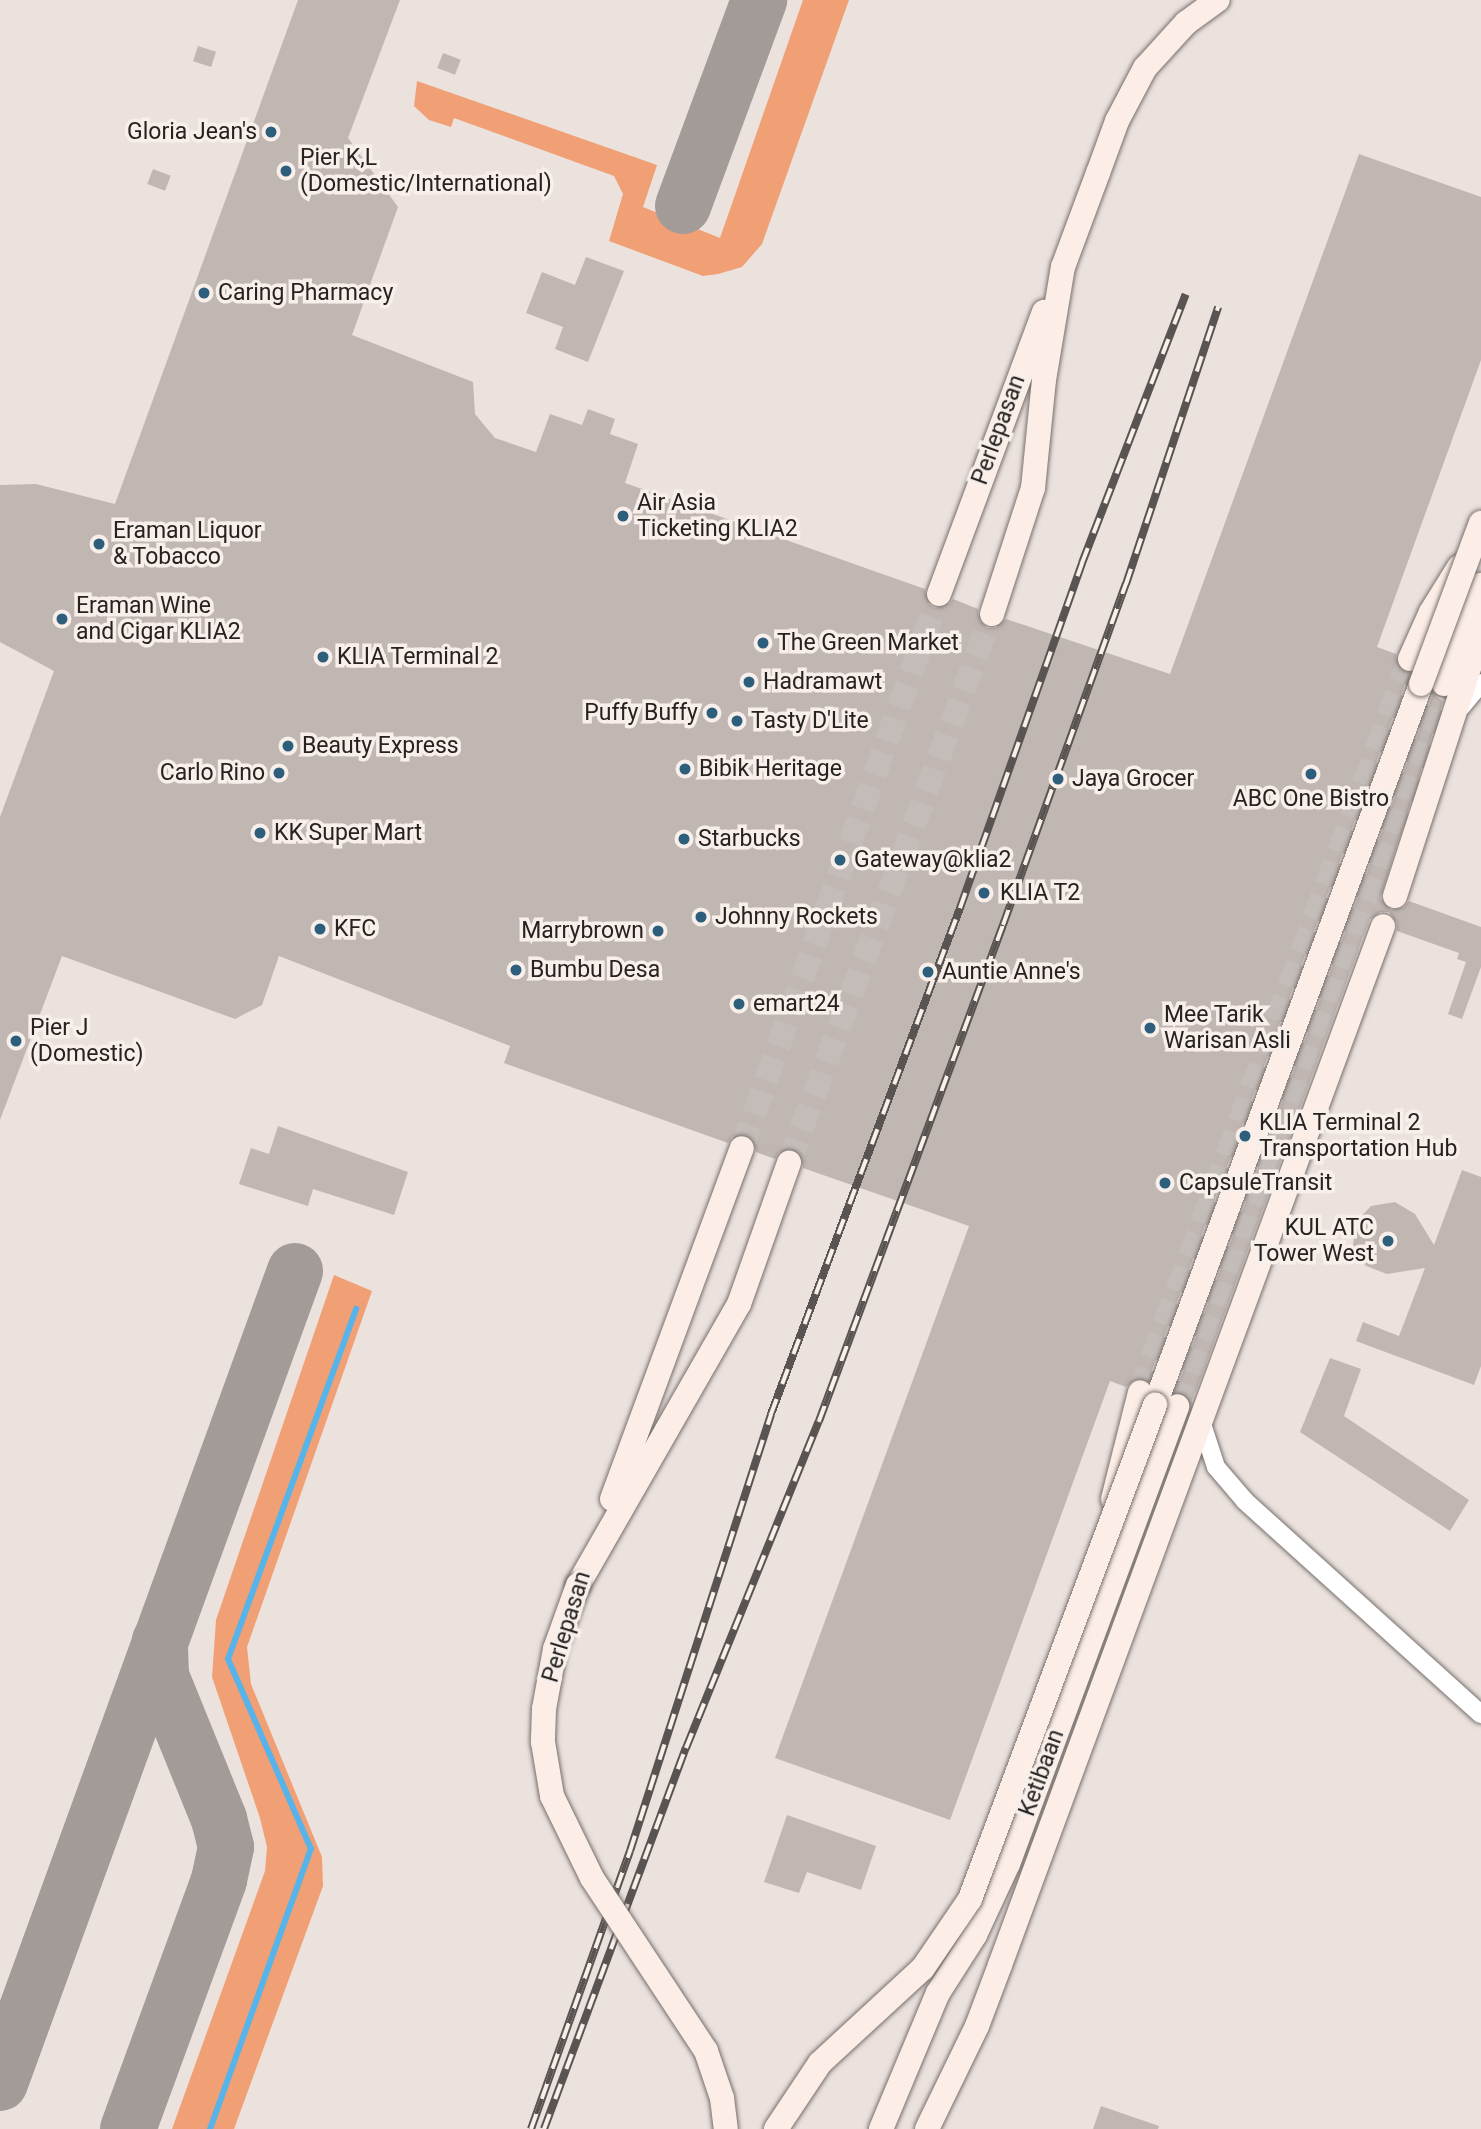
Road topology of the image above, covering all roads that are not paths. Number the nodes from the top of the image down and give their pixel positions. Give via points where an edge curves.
1 (1219, 0) edge
2 (1063, 267) junction
3 (1481, 523) edge
4 (1481, 537) edge
5 (1481, 585) edge
6 (939, 594) tunnel mouth
7 (992, 614) tunnel mouth
8 (1480, 636) edge
9 (1410, 659) tunnel mouth
10 (1481, 682) edge
11 (1444, 684) tunnel mouth
12 (1449, 725) junction
13 (1395, 896) dead end
14 (1383, 926) dead end
15 (742, 1148) tunnel mouth
16 (789, 1163) tunnel mouth
17 (1140, 1392) tunnel mouth
18 (1177, 1406) tunnel mouth
19 (1201, 1421) junction
20 (578, 1585) junction
21 (1084, 1658) junction
22 (1481, 1714) edge
23 (726, 2129) edge
24 (776, 2129) edge
25 (881, 2129) edge
26 (927, 2129) edge

1 - 2 main road via 1164,45 1129,95
2 - 6 main road, Perlepasan
2 - 7 main road via 1032,488
3 - 24 main road, bridge via 970,1899 923,1968 820,2063
4 - 9 main road, bridge via 1431,612
5 - 11 main road
8 - 12 main road
10 - 12 street
12 - 13 main road
14 - 19 main road
15 - 20 main road, Perlepasan
16 - 20 main road via 735,1313
17 - 21 main road, bridge via 1123,1447
18 - 21 main road, Ketibaan
19 - 22 street via 1216,1467 1245,1502
19 - 26 main road via 1000,1965
20 - 23 main road, Perlepasan, bridge via 555,1649 544,1709 543,1742 552,1796 586,1868 706,2051 722,2098
21 - 25 main road, Ketibaan via 991,1905 939,1993

